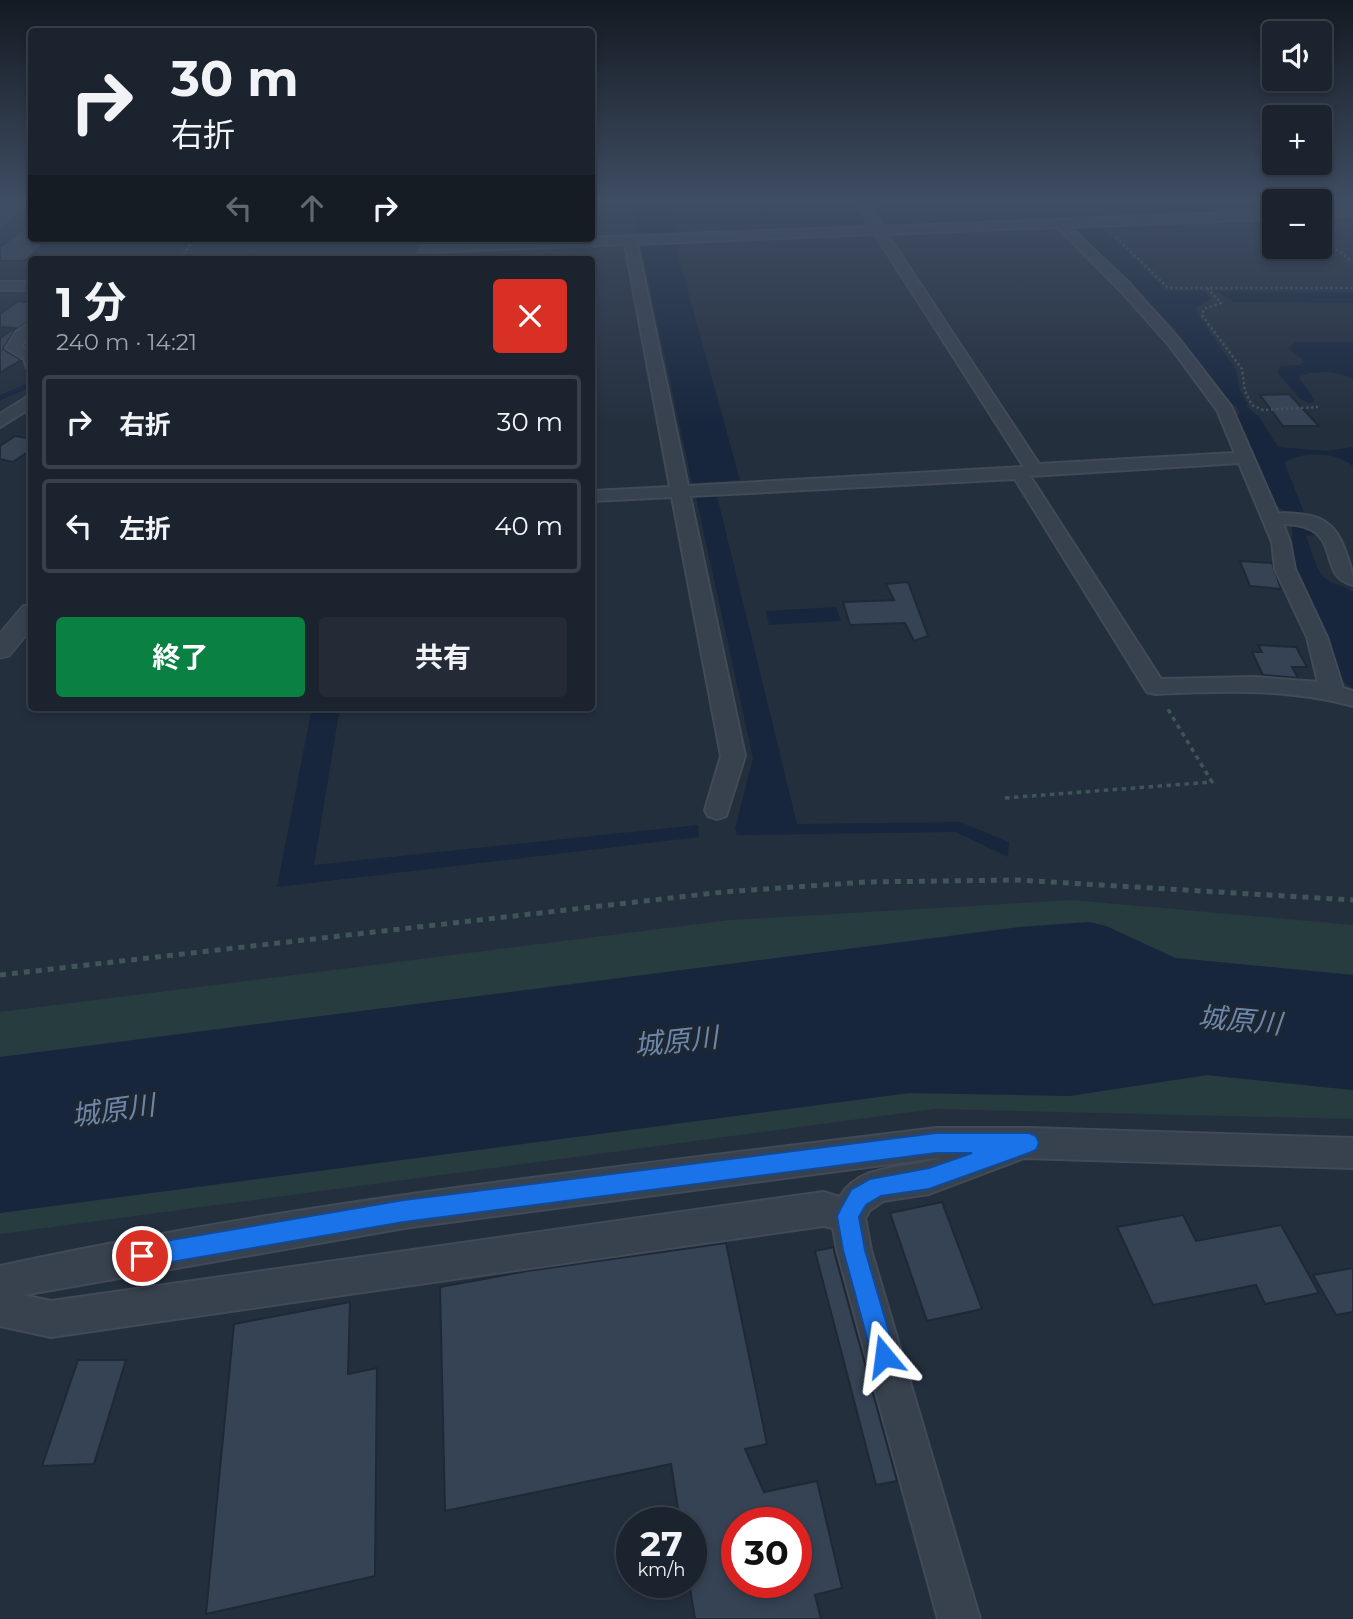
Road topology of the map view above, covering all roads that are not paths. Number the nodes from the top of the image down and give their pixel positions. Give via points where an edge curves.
1 (637, 277) edge
2 (908, 277) edge
3 (1114, 277) edge
4 (0, 286) edge
5 (28, 286) edge
6 (28, 329) edge
7 (28, 355) edge
8 (0, 405) edge
9 (28, 406) edge
10 (0, 422) edge
11 (1245, 458) junction
12 (1027, 471) junction
13 (680, 492) junction
14 (595, 496) edge
15 (1279, 519) junction
16 (1353, 579) edge
17 (28, 616) edge
18 (1, 647) edge
19 (1343, 695) edge
20 (717, 810) dead end
21 (1029, 1143) junction
22 (1353, 1153) edge
23 (848, 1216) junction
24 (0, 1283) edge
25 (0, 1308) edge
26 (959, 1619) edge

1 - 13 street
2 - 12 street
3 - 11 street via 1174,342 1225,409
4 - 5 street
6 - 7 street via 13,348
8 - 9 street
9 - 10 street
11 - 12 street
11 - 15 street
12 - 13 street
12 - 19 street via 1155,687 1226,683
13 - 14 street
13 - 20 street via 733,756
15 - 16 street via 1322,525 1331,535 1344,573
15 - 19 street via 1285,569 1317,637 1327,679
17 - 18 street
21 - 22 street
21 - 23 street via 929,1178 878,1186 858,1198
21 - 24 street via 936,1143 404,1211
23 - 25 street via 823,1209 51,1319
23 - 26 street

